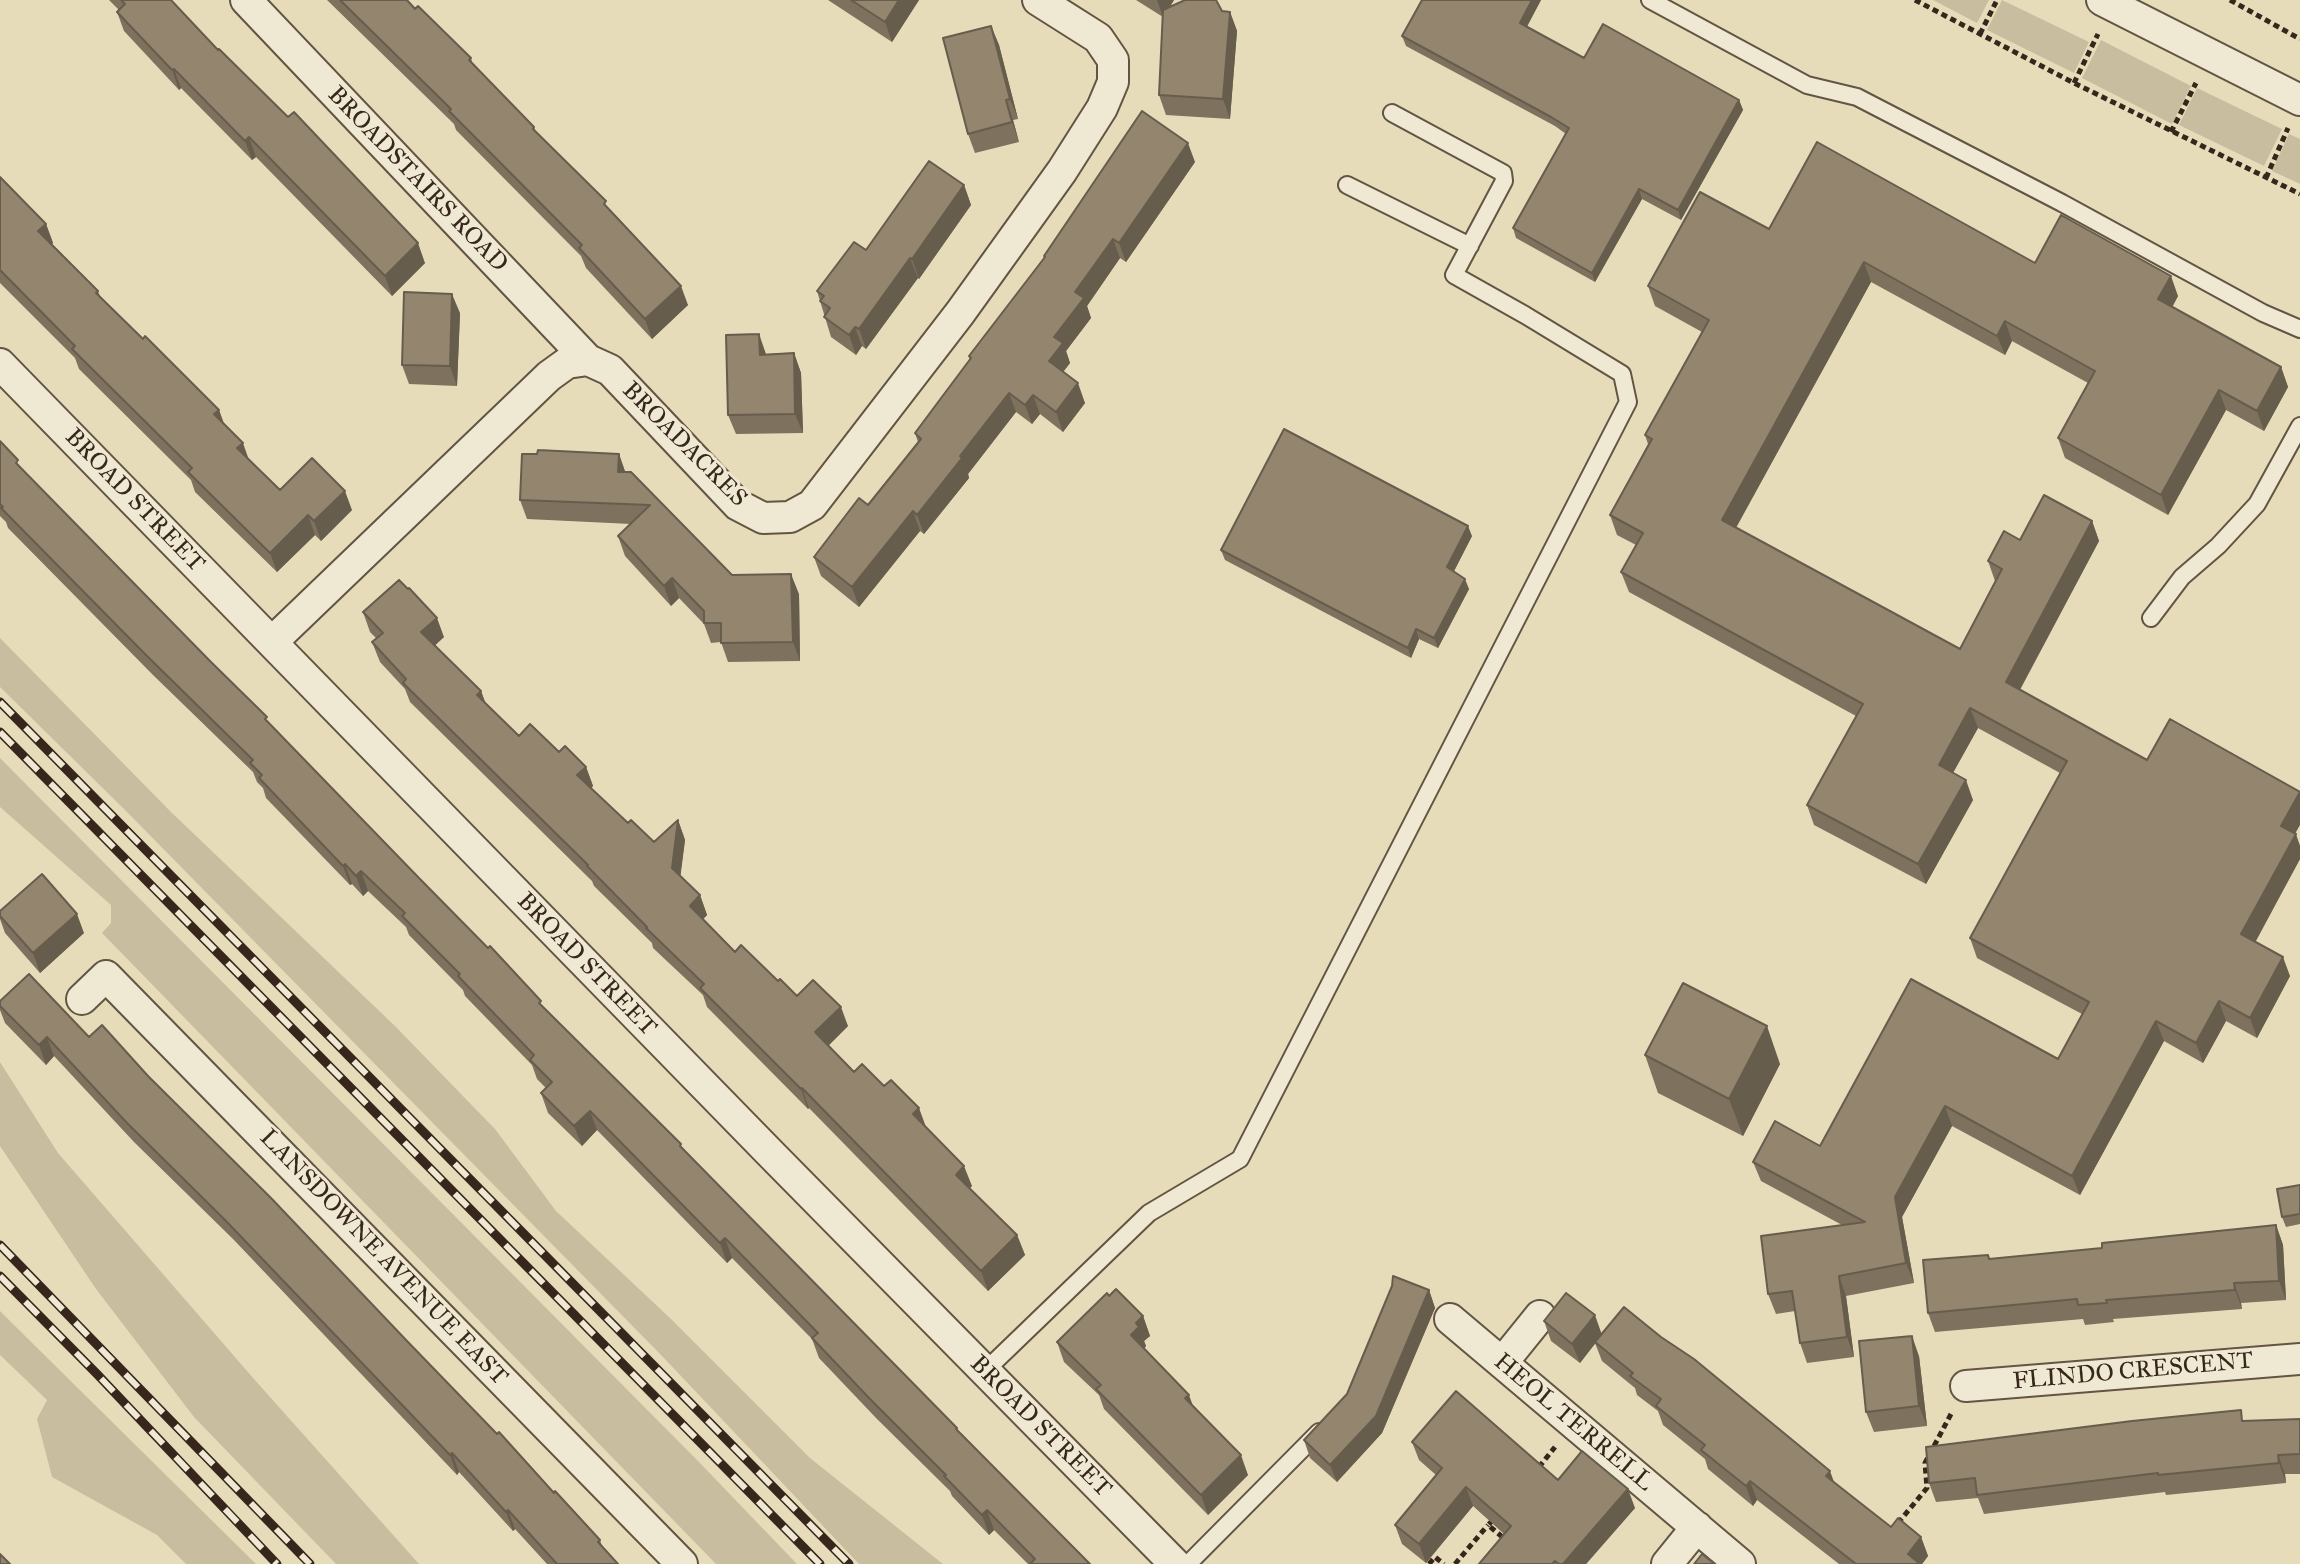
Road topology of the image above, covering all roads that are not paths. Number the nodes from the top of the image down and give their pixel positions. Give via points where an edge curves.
1 (246, 0) edge
2 (1038, 0) edge
3 (1650, 0) edge
4 (2107, 2) edge
5 (2300, 100) edge
6 (1392, 113) dead end
7 (1347, 185) dead end
8 (1470, 246) junction
9 (2300, 329) edge
10 (588, 360) junction
11 (0, 364) edge
12 (2300, 426) edge
13 (2151, 618) dead end
14 (272, 642) junction
15 (82, 999) dead end
16 (1540, 1316) dead end
17 (1450, 1319) dead end
18 (2300, 1359) edge
19 (1502, 1363) junction
20 (985, 1371) junction
21 (1966, 1386) road end
22 (1333, 1418) edge
23 (1697, 1527) junction
24 (682, 1564) edge
25 (1175, 1564) edge
26 (1188, 1564) edge
27 (1667, 1564) edge
28 (1740, 1564) edge

1 - 10 street, BROADSTAIRS ROAD
2 - 10 street, BROADACRES via 1098,38 1113,60 1113,82 1102,108 960,313 812,505 790,517 763,518 738,505 610,370
3 - 9 lane via 1807,85 1857,97
4 - 5 street
6 - 8 lane via 1503,173 1504,181
7 - 8 lane
8 - 20 lane via 1454,275 1622,374 1628,402 1240,1159 1149,1213
10 - 14 street via 567,363 549,376
11 - 14 street, BROAD STREET
12 - 13 lane via 2257,504 2182,577
14 - 20 street, BROAD STREET
15 - 24 street, LANSDOWNE AVENUE EAST via 106,976
16 - 19 street
17 - 19 street, HEOL TERRELL
18 - 21 street, FLINDO CRESCENT
19 - 23 street, HEOL TERRELL
20 - 25 street, BROAD STREET
22 - 26 lane
23 - 27 street
23 - 28 street, HEOL TERRELL

